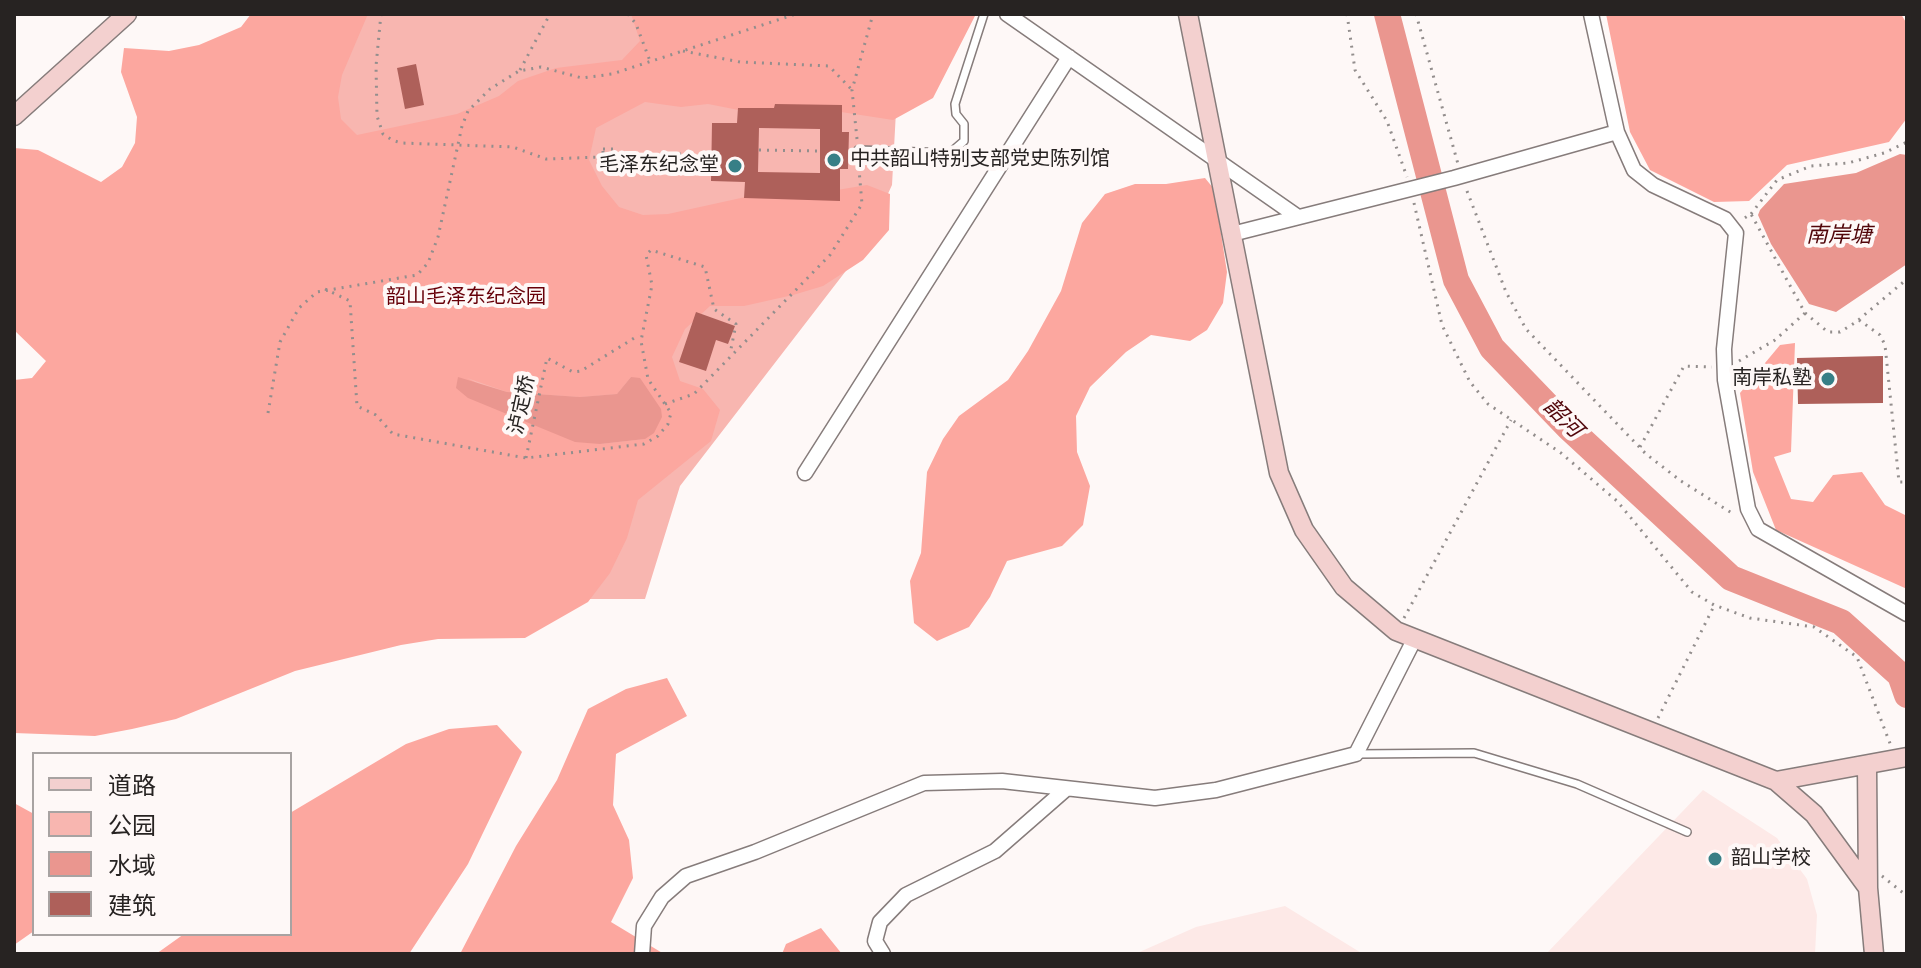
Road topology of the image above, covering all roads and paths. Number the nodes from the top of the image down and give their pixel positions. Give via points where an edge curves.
1 (127, 14) edge
2 (381, 14) edge
3 (550, 14) edge
4 (628, 14) edge
5 (796, 14) edge
6 (873, 14) edge
7 (984, 14) edge
8 (1007, 14) edge
9 (1188, 14) edge
10 (1347, 14) edge
11 (1416, 14) edge
12 (1591, 14) edge
13 (681, 50) junction
14 (1069, 57) junction
15 (650, 61) junction
16 (519, 71) junction
17 (852, 90) junction
18 (14, 116) edge
19 (1617, 132) junction
20 (1907, 142) edge
21 (457, 145) junction
22 (759, 150) dead end
23 (858, 150) junction
24 (820, 151) dead end
25 (684, 154) dead end
26 (1215, 161) junction
27 (1458, 177) junction
28 (1414, 188) junction
29 (1751, 214) junction
30 (1298, 217) junction
31 (1733, 224) junction
32 (1232, 234) junction
33 (1907, 279) edge
34 (325, 289) junction
35 (1805, 313) junction
36 (1859, 320) junction
37 (641, 334) junction
38 (730, 354) junction
39 (1724, 367) junction
40 (665, 404) junction
41 (268, 413) dead end
42 (1512, 419) junction
43 (1640, 448) junction
44 (526, 458) junction
45 (805, 473) dead end
46 (1907, 482) edge
47 (1758, 529) junction
48 (1714, 605) junction
49 (1907, 614) edge
50 (1396, 631) junction
51 (1415, 638) junction
52 (1651, 732) junction
53 (1356, 754) junction
54 (1901, 758) edge
55 (1867, 766) junction
56 (1776, 781) junction
57 (1066, 789) junction
58 (1687, 832) dead end
59 (1868, 879) junction
60 (1907, 896) edge
61 (642, 954) edge
62 (883, 954) edge
63 (1874, 954) edge

1 - 18 main road
2 - 21 path via 376,66 377,116 383,134 401,143
3 - 16 path
4 - 15 path
5 - 13 path
6 - 17 path
7 - 23 lane via 955,104 964,124 964,141 950,153
8 - 14 street
9 - 26 main road
10 - 28 path via 1355,70 1387,121
11 - 27 path
12 - 19 street
13 - 15 path
13 - 17 path via 740,62 829,66
14 - 26 street
14 - 45 street
15 - 16 path via 582,78 541,67
16 - 21 path via 468,111
17 - 23 path
19 - 27 street
19 - 31 street via 1640,177
20 - 29 path via 1884,153 1811,166 1777,180
21 - 25 path via 513,147 546,159 603,157 603,164 615,163 615,156
21 - 34 path via 428,263 417,275
22 - 24 path
23 - 38 path via 862,204 845,234
26 - 30 street
26 - 32 main road
27 - 28 street
27 - 43 path via 1526,329
28 - 30 street
28 - 42 path via 1442,325 1470,382 1488,404
29 - 31 path
29 - 35 path
30 - 32 street
31 - 39 street via 1738,243
32 - 50 main road via 1279,473 1289,498 1304,530 1344,587
33 - 36 path
34 - 41 path via 299,308 280,342
34 - 44 path via 350,301 357,406 376,415 393,434
35 - 36 path via 1828,332 1840,332
35 - 39 path via 1775,340
36 - 46 path via 1885,345 1899,482
37 - 38 path via 651,294 646,255 651,250 705,267 714,309 736,324
37 - 40 path via 648,379
37 - 44 path, 泸定桥 via 581,371 547,358
38 - 40 path via 694,394
39 - 43 path via 1684,366
39 - 47 street via 1736,457
40 - 44 path via 671,413 668,424 644,444
42 - 48 path via 1617,501 1692,592
42 - 50 path
43 - 47 path via 1681,481
47 - 49 street
48 - 52 path
48 - 54 path via 1750,618 1814,627 1857,657
50 - 51 main road
51 - 52 main road
51 - 53 street
52 - 56 main road
53 - 57 street via 1216,790 1155,798
53 - 58 lane via 1474,753 1577,784
54 - 55 main road
55 - 56 main road
55 - 59 main road
56 - 59 main road via 1814,814
57 - 61 street via 1002,781 924,783 821,823 686,876 662,897 644,926
57 - 62 street via 995,851 906,895 880,922 875,941
59 - 60 path via 1892,881
59 - 63 main road

